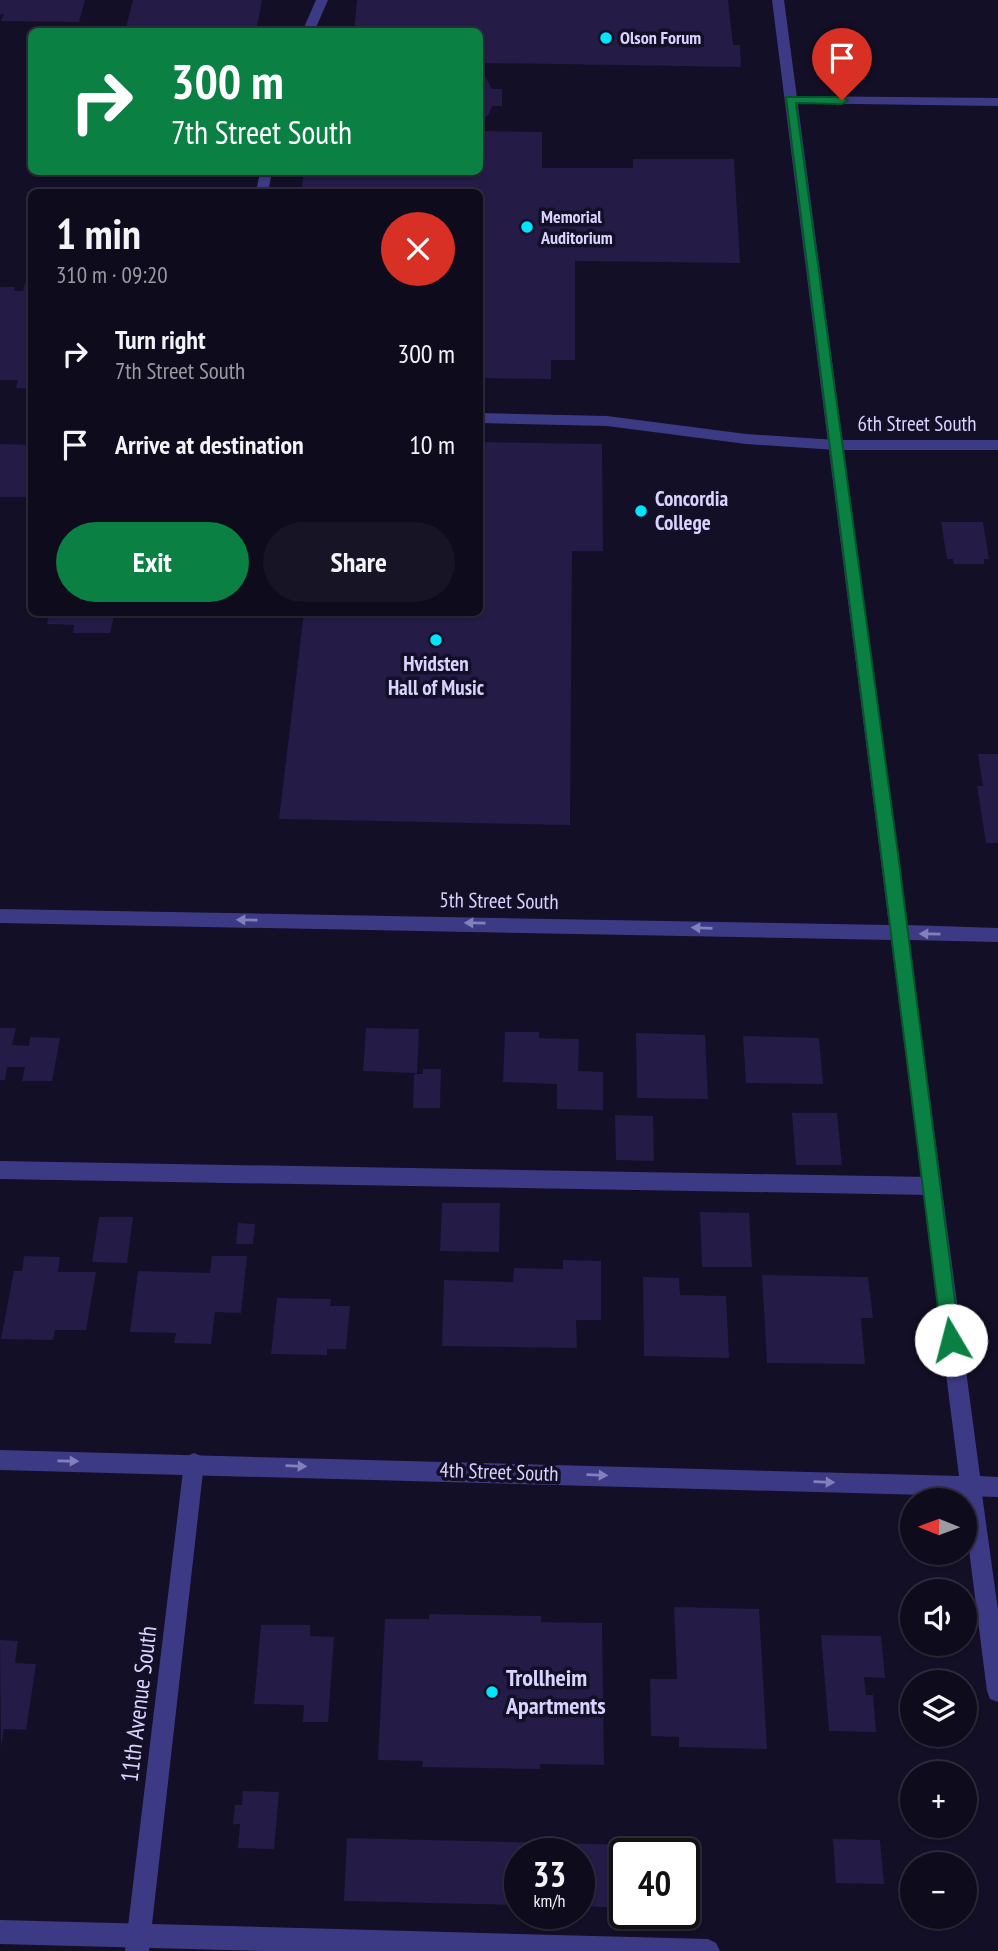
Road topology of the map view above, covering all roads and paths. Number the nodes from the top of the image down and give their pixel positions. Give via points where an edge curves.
1 (322, 0) edge
2 (778, 0) edge
3 (311, 28) edge
4 (790, 100) junction
5 (998, 102) edge
6 (483, 418) edge
7 (836, 445) junction
8 (998, 445) edge
9 (0, 916) edge
10 (900, 933) junction
11 (998, 935) edge
12 (0, 1170) edge
13 (930, 1186) junction
14 (0, 1460) edge
15 (194, 1463) junction
16 (971, 1486) junction
17 (998, 1487) edge
18 (998, 1691) edge
19 (0, 1932) edge
20 (137, 1943) edge
21 (708, 1951) edge

1 - 3 street
2 - 4 street
4 - 5 street
4 - 7 street
6 - 7 street, 6th Street South via 607,421
7 - 8 street, 6th Street South
7 - 10 street
10 -> 9 street, 5th Street South
11 -> 10 street, 5th Street South
10 - 13 street
12 - 13 street
13 - 16 street
14 -> 15 street, 4th Street South
15 -> 16 street, 4th Street South
15 - 20 street, 11th Avenue South
16 - 17 street, 4th Street South
16 - 18 street
19 - 20 street
20 - 21 street

